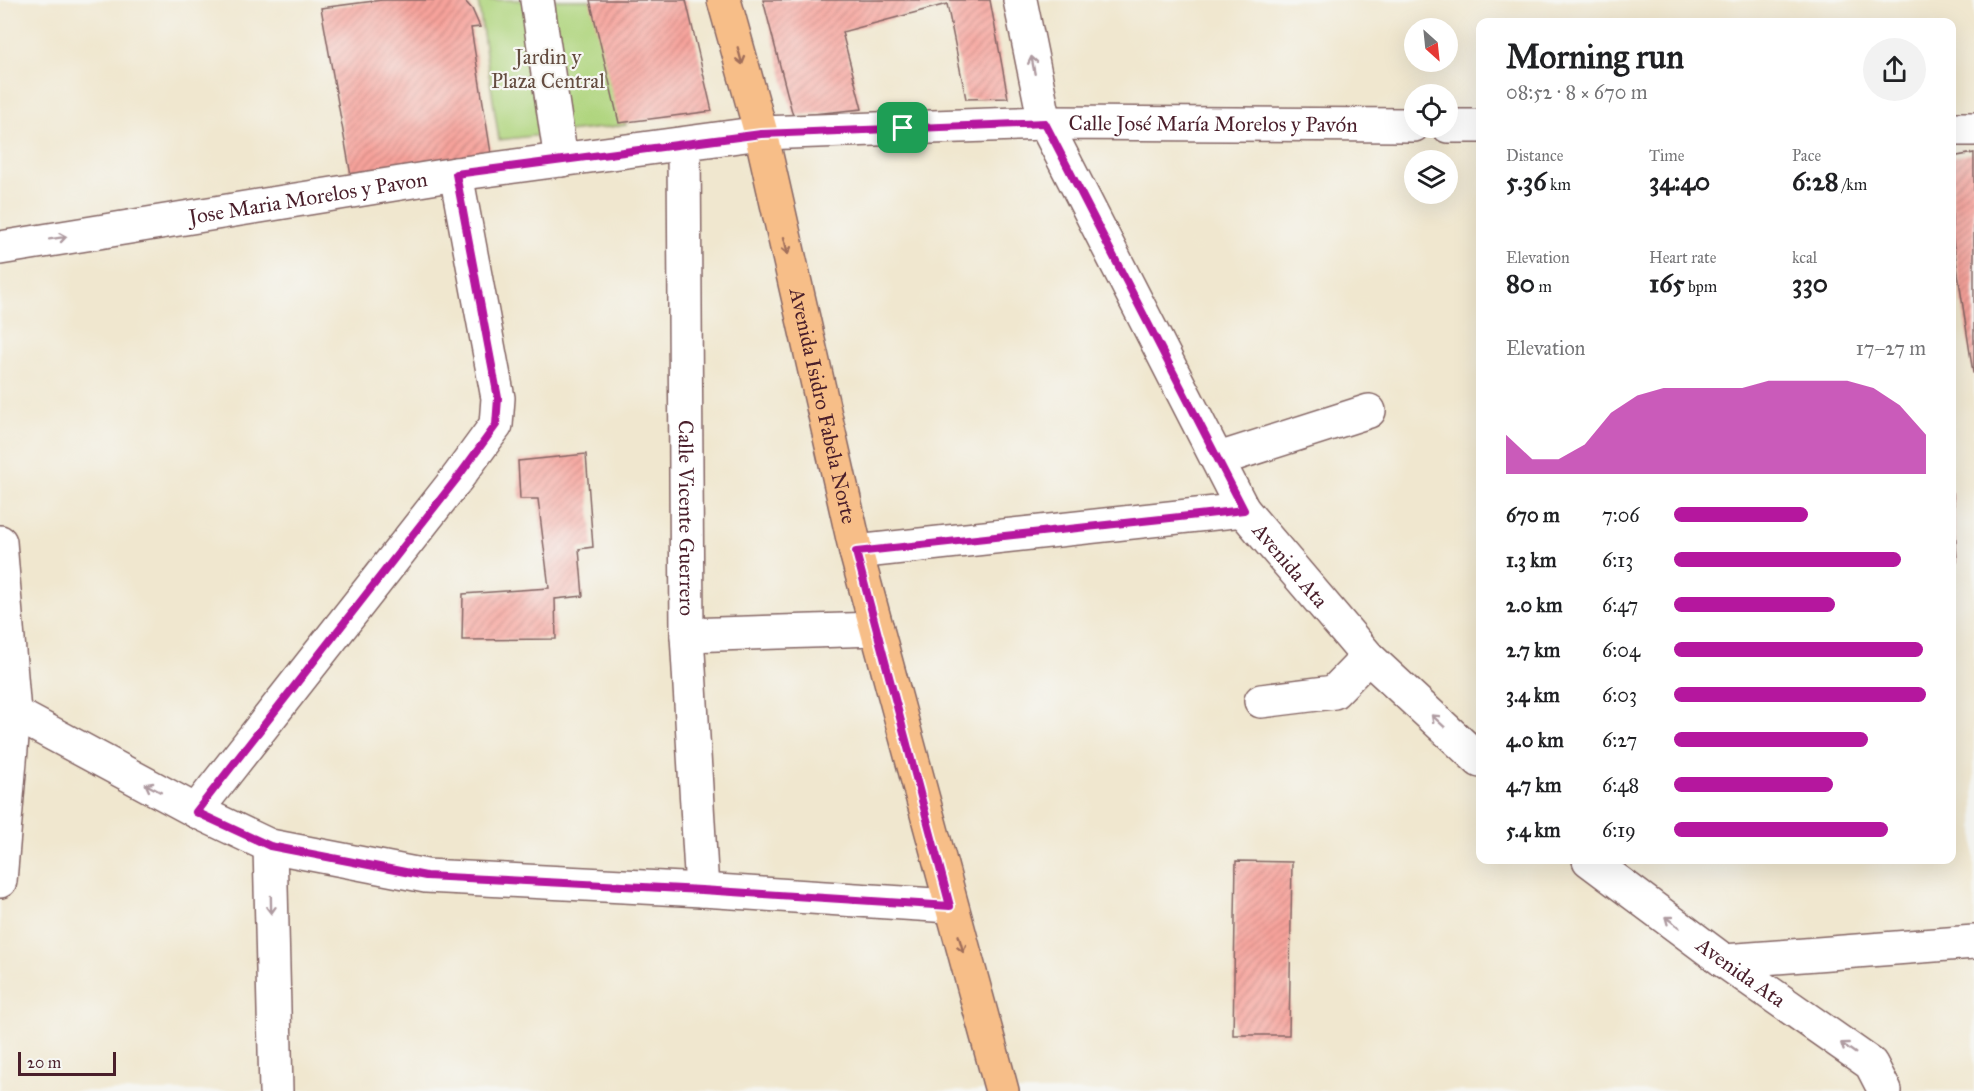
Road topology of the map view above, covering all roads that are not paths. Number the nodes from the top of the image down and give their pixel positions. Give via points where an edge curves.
1 (537, 0) edge
2 (724, 0) edge
3 (1020, 0) edge
4 (1045, 123) junction
5 (1404, 125) edge
6 (1458, 126) edge
7 (1476, 126) edge
8 (1956, 129) edge
9 (1974, 129) edge
10 (761, 134) junction
11 (684, 144) junction
12 (561, 160) junction
13 (456, 174) junction
14 (0, 248) edge
15 (1370, 411) dead end
16 (1219, 459) junction
17 (1244, 510) junction
18 (0, 542) edge
19 (856, 552) junction
20 (877, 629) junction
21 (687, 635) junction
22 (1368, 657) junction
23 (1261, 701) dead end
24 (7, 711) edge
25 (1476, 757) edge
26 (196, 812) junction
27 (270, 846) junction
28 (1594, 864) edge
29 (0, 881) edge
30 (702, 890) junction
31 (950, 906) junction
32 (1974, 942) edge
33 (1724, 961) junction
34 (276, 1091) edge
35 (1002, 1091) edge
36 (1885, 1091) edge

1 - 12 street
2 -> 10 main road, Avenida Isidro Fabela Norte
4 -> 3 street, Avenida Ata
4 - 5 street, Calle José María Morelos y Pavón
4 - 10 street, Calle José María Morelos y Pavón
4 - 16 street, Avenida Ata
6 - 7 street
8 - 9 street
10 - 11 street, Jose Maria Morelos y Pavon
10 -> 19 main road, Avenida Isidro Fabela Norte
11 - 12 street, Jose Maria Morelos y Pavon
11 - 21 street, Calle Vicente Guerrero
12 - 13 street, Jose Maria Morelos y Pavon
14 -> 13 street, Jose Maria Morelos y Pavon
13 - 26 street via 498,398 496,425
15 - 16 street
16 - 17 street, Avenida Ata
17 - 19 street
17 - 22 street, Avenida Ata
18 - 24 street
19 - 20 main road, Avenida Isidro Fabela Norte
20 - 21 street
20 - 31 main road, Avenida Isidro Fabela Norte
21 - 30 street, Calle Vicente Guerrero
22 - 23 street via 1334,692
25 -> 22 street, Avenida Ata
26 -> 24 street
24 - 29 street
26 - 27 street
27 - 30 street via 426,876
27 -> 34 street
33 -> 28 street, Avenida Ata
30 - 31 street
31 -> 35 main road, Avenida Isidro Fabela Norte
32 - 33 street
36 -> 33 street, Avenida Ata via 1870,1064

